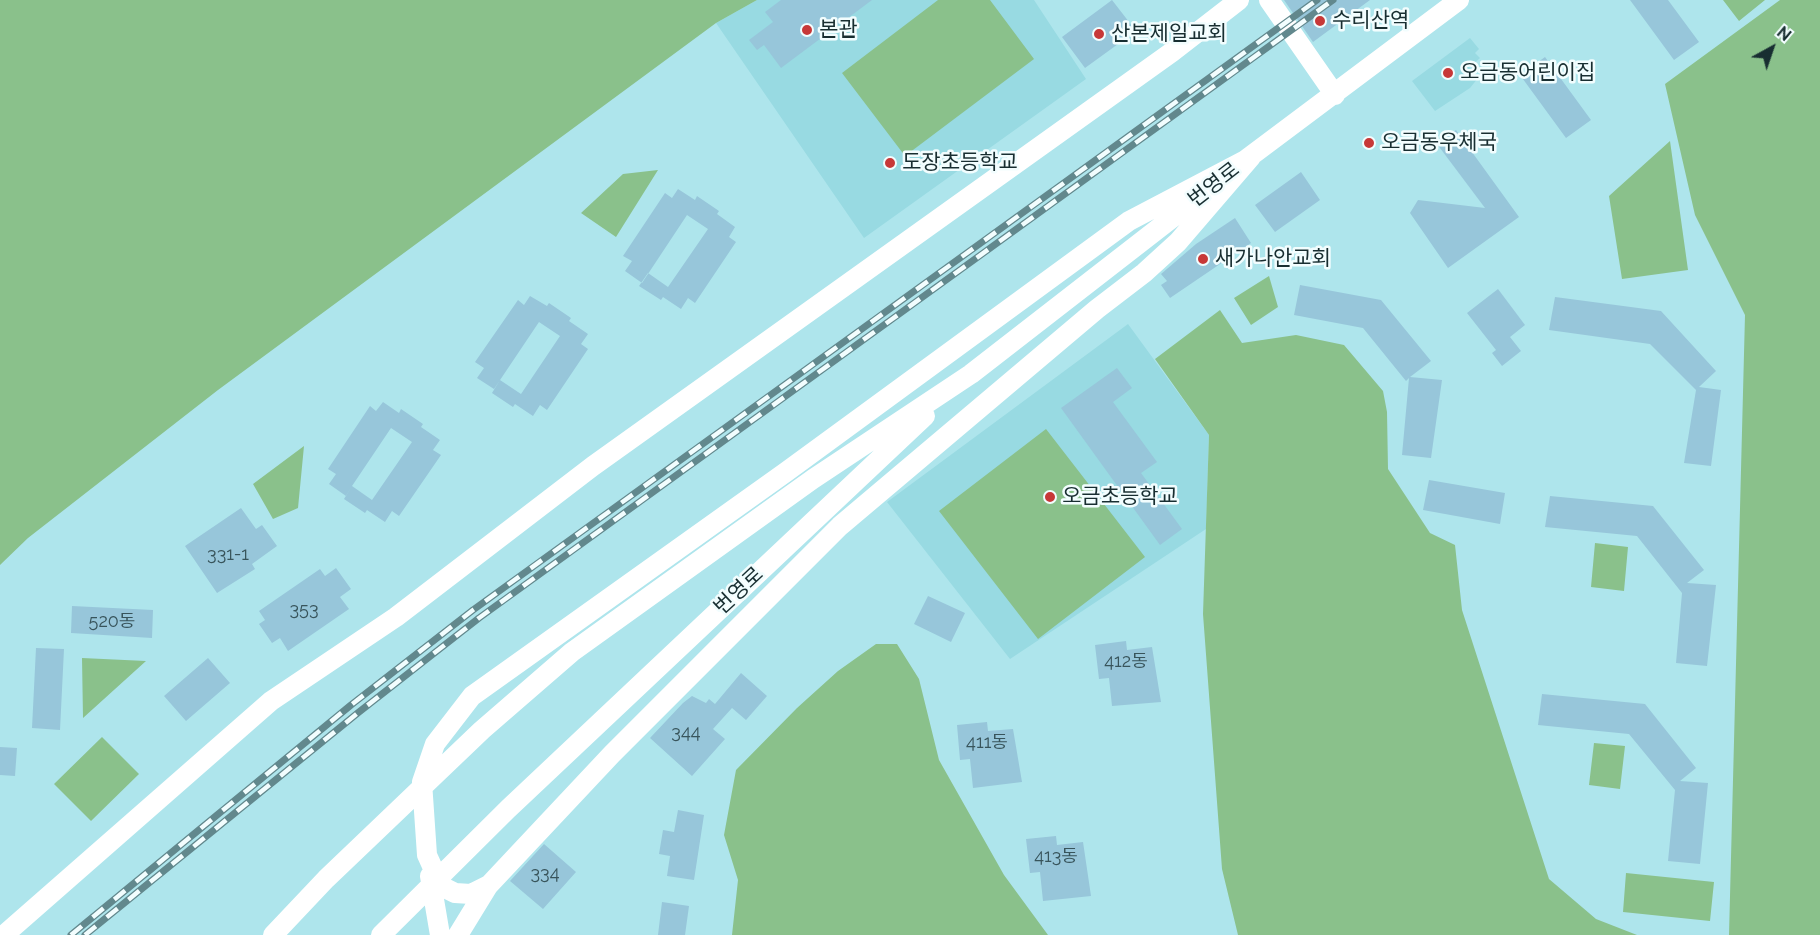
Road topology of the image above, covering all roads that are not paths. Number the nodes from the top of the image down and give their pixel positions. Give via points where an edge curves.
1 (1239, 0) edge
2 (1269, 0) edge
3 (1459, 0) edge
4 (1335, 95) junction
5 (1251, 156) junction
6 (971, 374) junction
7 (427, 855) junction
8 (489, 885) junction
9 (4, 935) edge
10 (273, 935) edge
11 (381, 935) edge
12 (440, 935) edge
13 (458, 935) edge

1 - 9 street via 593,466 396,616 271,701
2 - 4 street
3 - 4 street, 번영로
4 - 5 street, 번영로
5 - 6 street, 번영로
5 - 7 street via 1129,221 472,696 435,744 422,782
5 - 8 street via 1178,242 1144,273 840,526 612,754
6 - 10 street, 번영로 via 813,479 572,652 482,730
6 - 11 street, 번영로 via 508,809
7 - 8 street via 441,886 455,893 471,894
7 - 12 street
8 - 13 street

